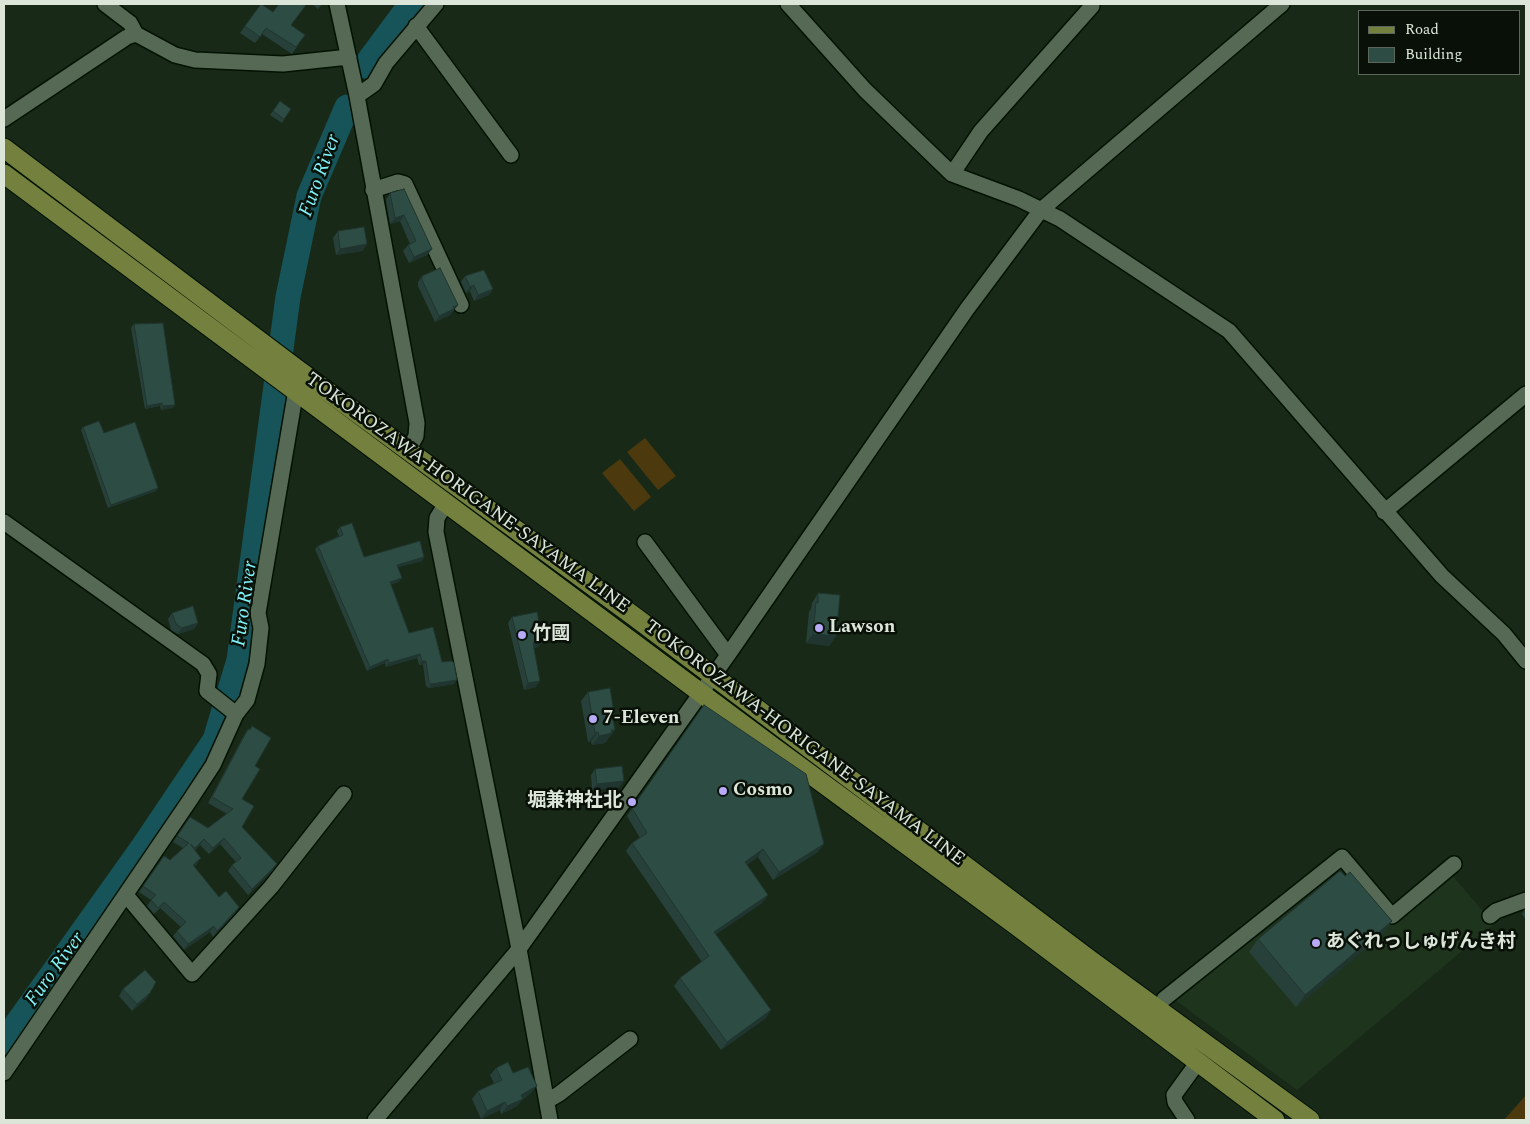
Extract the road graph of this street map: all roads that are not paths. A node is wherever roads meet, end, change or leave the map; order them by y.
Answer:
1 (104, 4) edge
2 (337, 4) edge
3 (436, 4) edge
4 (789, 4) edge
5 (1282, 4) edge
6 (1092, 6) dead end
7 (416, 26) junction
8 (136, 34) junction
9 (349, 57) junction
10 (357, 96) junction
11 (4, 119) edge
12 (4, 148) edge
13 (511, 156) dead end
14 (4, 174) edge
15 (952, 174) junction
16 (374, 190) junction
17 (1041, 210) junction
18 (460, 305) edge
19 (295, 389) junction
20 (1526, 394) edge
21 (408, 452) junction
22 (447, 502) junction
23 (1384, 512) junction
24 (4, 522) edge
25 (646, 542) dead end
26 (728, 655) junction
27 (1526, 661) edge
28 (713, 676) junction
29 (700, 692) junction
30 (236, 714) junction
31 (344, 794) dead end
32 (1454, 864) dead end
33 (126, 895) junction
34 (1526, 900) edge
35 (1490, 916) dead end
36 (519, 949) junction
37 (1164, 999) dead end
38 (630, 1040) dead end
39 (1198, 1062) junction
40 (4, 1073) edge
41 (547, 1101) junction
42 (375, 1120) edge
43 (550, 1120) edge
44 (1187, 1120) edge
45 (1274, 1120) edge
46 (1310, 1120) edge

1 - 8 street
2 - 9 street
3 - 7 street
4 - 15 street
5 - 17 street
6 - 15 street
7 - 10 street
7 - 13 street
8 - 9 street
8 - 11 street
9 - 10 street
10 - 16 street
12 - 21 main road, TOKOROZAWA-HORIGANE-SAYAMA LINE
14 - 19 main road, TOKOROZAWA-HORIGANE-SAYAMA LINE
15 - 17 street
16 - 18 street
16 - 21 street
17 - 23 street
17 - 26 street
19 - 22 main road, TOKOROZAWA-HORIGANE-SAYAMA LINE
19 - 30 street
20 - 23 street
21 - 28 main road, TOKOROZAWA-HORIGANE-SAYAMA LINE
22 - 29 main road, TOKOROZAWA-HORIGANE-SAYAMA LINE
22 - 36 street
23 - 27 street
24 - 30 street
25 - 26 street
26 - 28 street
28 - 29 street
28 - 46 main road, TOKOROZAWA-HORIGANE-SAYAMA LINE
29 - 36 street
29 - 39 main road, TOKOROZAWA-HORIGANE-SAYAMA LINE
30 - 33 street
31 - 33 street
32 - 37 street
33 - 40 street
34 - 35 street
36 - 41 street
36 - 42 street
38 - 41 street
39 - 44 street
39 - 45 main road, TOKOROZAWA-HORIGANE-SAYAMA LINE
41 - 43 street

